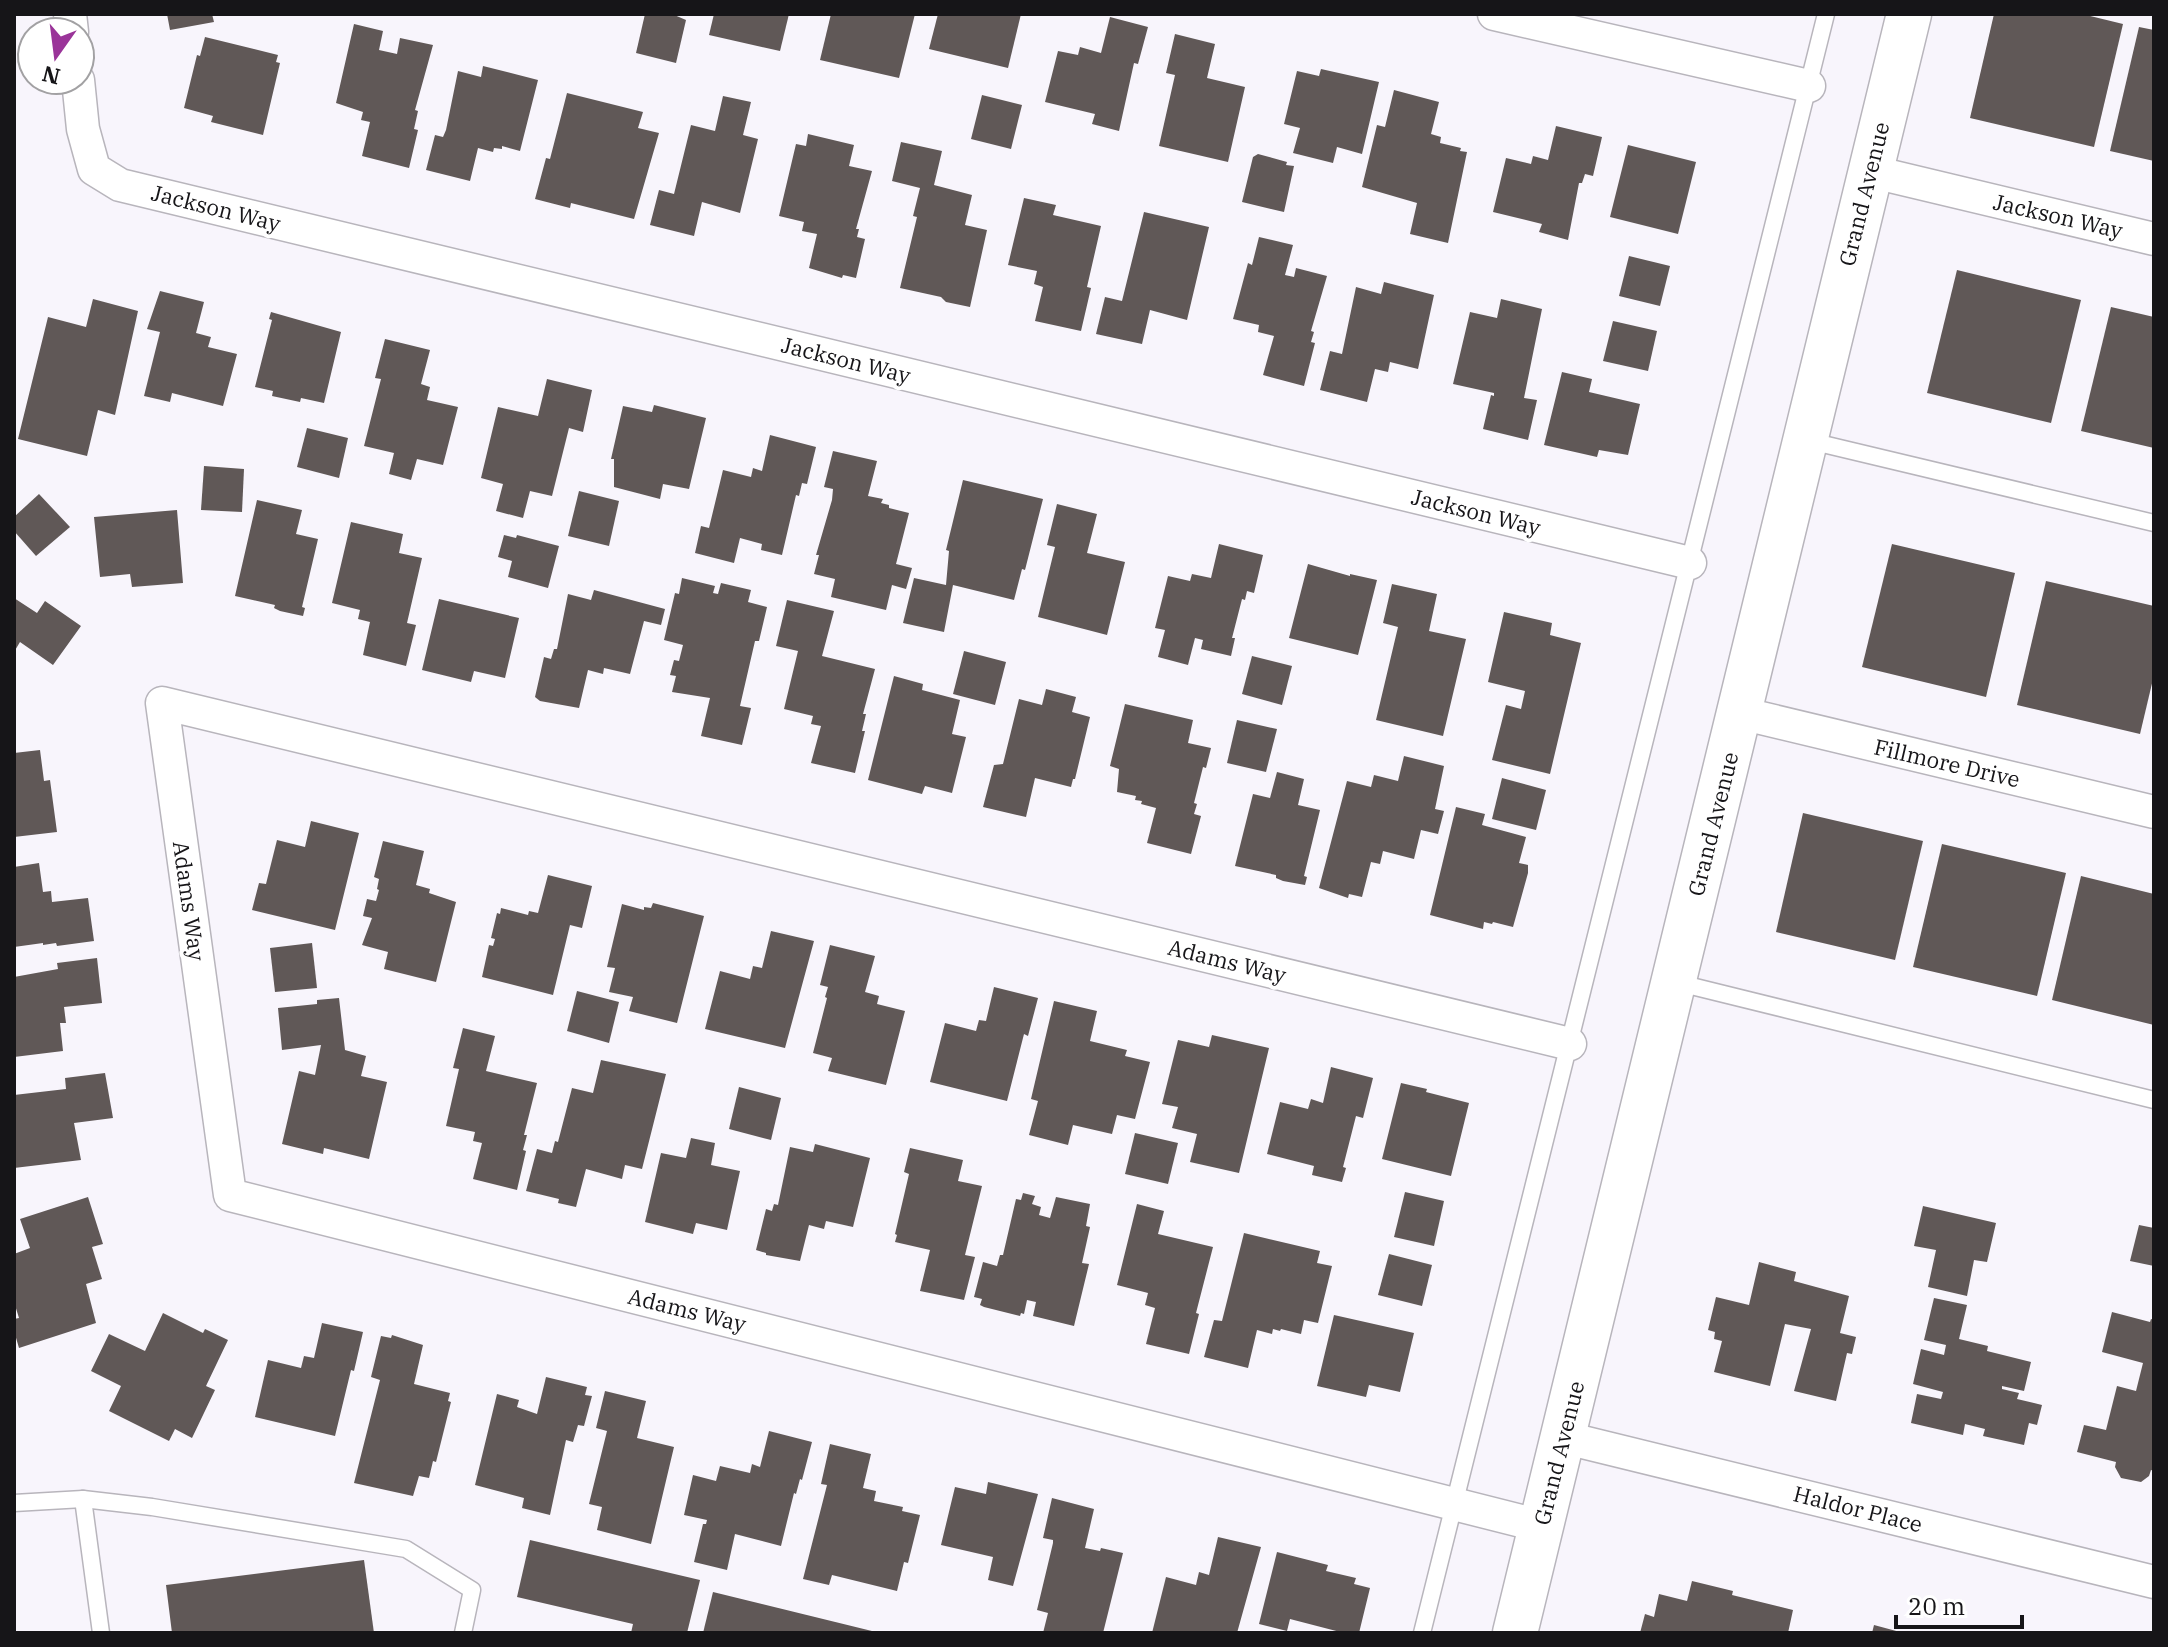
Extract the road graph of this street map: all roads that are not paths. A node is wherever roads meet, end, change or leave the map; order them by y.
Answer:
1 (1494, 14) edge
2 (1826, 14) edge
3 (1909, 14) edge
4 (1809, 86) junction
5 (80, 96) edge
6 (1869, 171) junction
7 (2154, 239) edge
8 (1806, 440) junction
9 (2154, 523) edge
10 (1690, 563) junction
11 (1740, 713) junction
12 (2154, 812) edge
13 (1673, 982) junction
14 (1570, 1044) junction
15 (2154, 1100) edge
16 (1562, 1437) junction
17 (83, 1499) junction
18 (14, 1503) edge
19 (1454, 1504) junction
20 (1541, 1526) junction
21 (2154, 1582) edge
22 (101, 1633) edge
23 (463, 1633) edge
24 (1422, 1633) edge
25 (1515, 1633) edge

1 - 4 street
2 - 4 lane
3 - 6 street, Grand Avenue
4 - 10 lane
5 - 10 street, Jackson Way
6 - 7 street, Jackson Way
6 - 8 street, Grand Avenue
8 - 9 lane
8 - 11 street, Grand Avenue
10 - 14 lane
11 - 12 street, Fillmore Drive
11 - 13 street, Grand Avenue
13 - 15 lane
13 - 16 street, Grand Avenue
14 - 19 lane
14 - 19 street, Adams Way
16 - 20 street, Grand Avenue
16 - 21 street, Haldor Place
17 - 18 lane
17 - 22 lane
17 - 23 lane
19 - 20 street, Adams Way
19 - 24 lane
20 - 25 street, Grand Avenue

